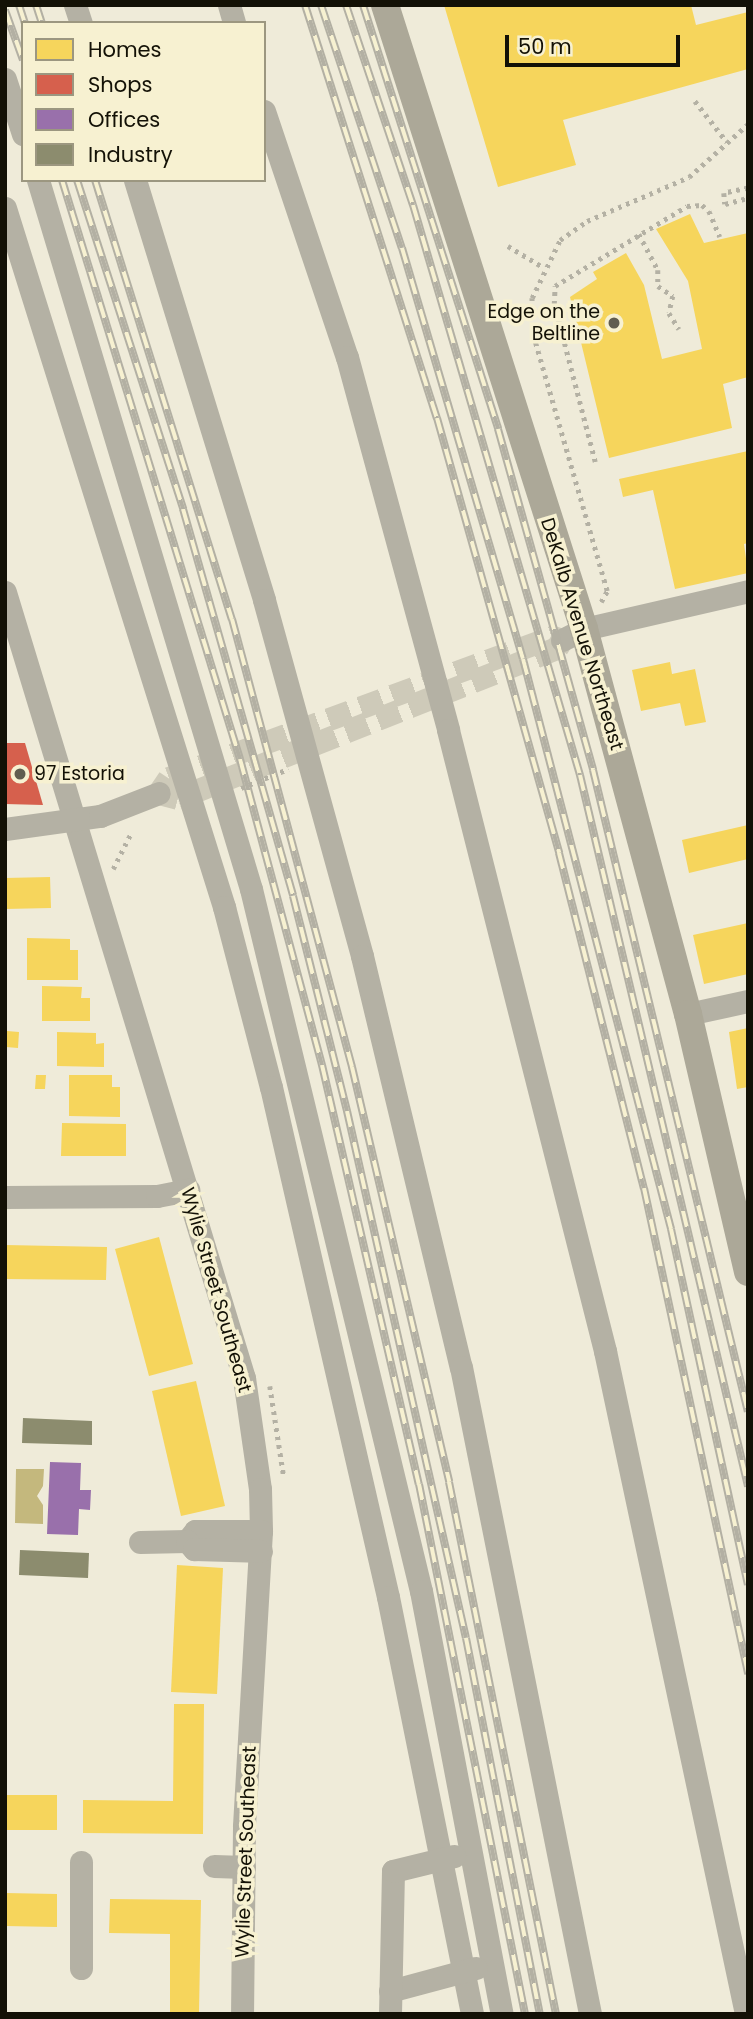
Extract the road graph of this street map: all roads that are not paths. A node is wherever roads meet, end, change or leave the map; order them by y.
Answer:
1 (385, 5) edge
2 (5, 79) edge
3 (266, 117) edge
4 (21, 128) edge
5 (39, 182) edge
6 (136, 182) edge
7 (5, 208) edge
8 (5, 592) edge
9 (748, 592) edge
10 (573, 634) junction
11 (159, 793) dead end
12 (75, 821) junction
13 (5, 828) edge
14 (748, 1001) edge
15 (688, 1014) junction
16 (188, 1190) junction
17 (5, 1197) edge
18 (748, 1272) edge
19 (261, 1541) junction
20 (140, 1542) dead end
21 (471, 1852) junction
22 (441, 1859) junction
23 (81, 1862) dead end
24 (214, 1866) dead end
25 (244, 1867) junction
26 (492, 1963) junction
27 (81, 1968) dead end
28 (463, 1971) junction
29 (390, 2003) edge
30 (242, 2014) edge
31 (472, 2014) edge
32 (502, 2014) edge
33 (590, 2014) edge
34 (746, 2014) edge

1 - 10 main road, DeKalb Avenue Northeast
2 - 4 street
3 - 34 street
5 - 21 street
6 - 33 street
7 - 22 street
8 - 12 street, Wylie Street Southeast
9 - 10 street
10 - 15 main road, DeKalb Avenue Northeast
11 - 12 street
12 - 13 street
12 - 16 street, Wylie Street Southeast
14 - 15 street
15 - 18 main road, DeKalb Avenue Northeast
16 - 17 street
16 - 19 street, Wylie Street Southeast
19 - 20 street
19 - 25 street, Wylie Street Southeast
21 - 22 street
21 - 26 street
22 - 28 street
22 - 29 street
23 - 27 street
24 - 25 street
25 - 30 street, Wylie Street Southeast
26 - 28 street
26 - 32 street
28 - 29 street
28 - 31 street

